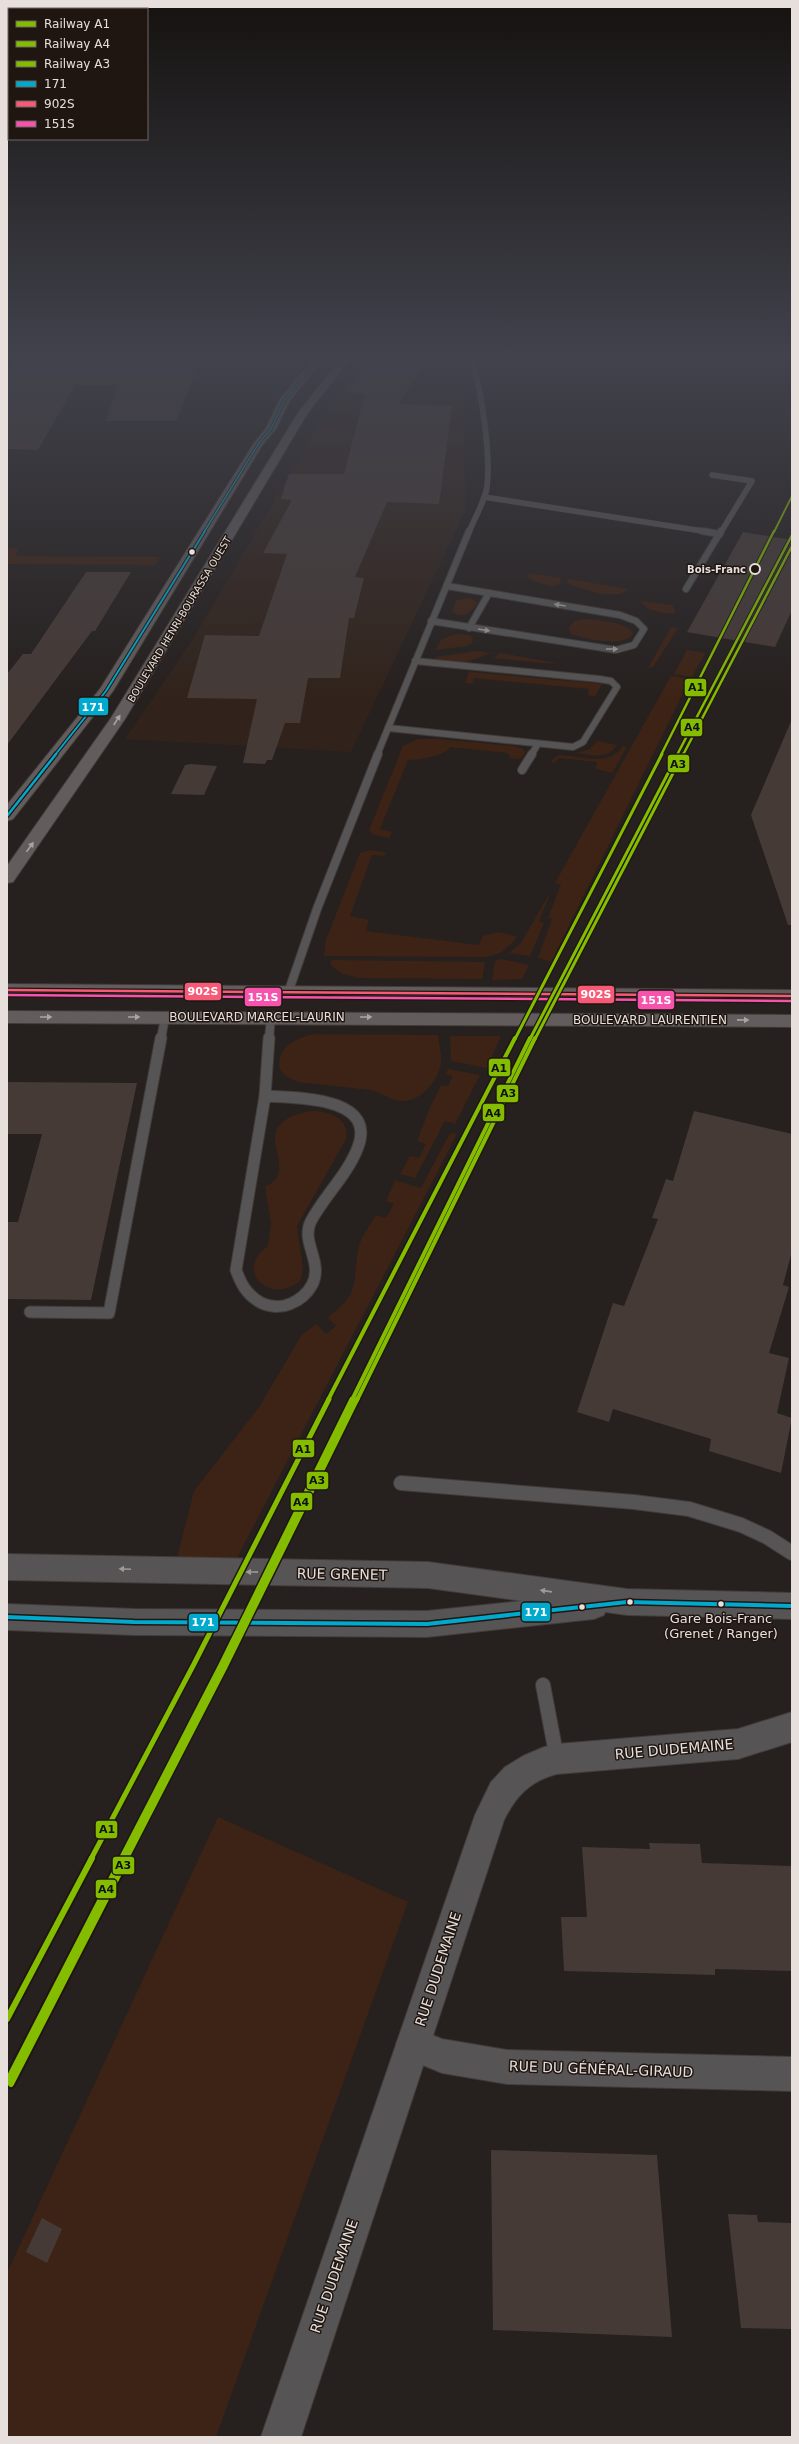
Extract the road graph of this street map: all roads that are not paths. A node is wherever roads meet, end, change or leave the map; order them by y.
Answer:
1 (242, 471) edge
2 (269, 471) edge
3 (488, 471) edge
4 (712, 475) dead end
5 (484, 497) junction
6 (720, 534) junction
7 (447, 586) junction
8 (686, 589) dead end
9 (489, 593) junction
10 (431, 621) junction
11 (469, 628) junction
12 (415, 661) junction
13 (388, 728) junction
14 (538, 744) junction
15 (522, 770) dead end
16 (7, 816) edge
17 (7, 878) edge
18 (7, 975) edge
19 (7, 990) edge
20 (36, 990) junction
21 (288, 993) junction
22 (514, 994) joint
23 (792, 996) edge
24 (7, 1017) edge
25 (165, 1017) junction
26 (271, 1017) junction
27 (507, 1018) joint
28 (792, 1021) edge
29 (265, 1096) junction
30 (30, 1312) dead end
31 (401, 1483) dead end
32 (792, 1553) edge
33 (7, 1567) edge
34 (626, 1602) junction
35 (792, 1606) edge
36 (7, 1617) edge
37 (543, 1685) dead end
38 (792, 1727) edge
39 (558, 1759) junction
40 (413, 2044) junction
41 (792, 2074) edge
42 (281, 2437) edge

1 - 16 main road, BOULEVARD HENRI-BOURASSA OUEST
17 -> 2 main road, BOULEVARD HENRI-BOURASSA OUEST
3 - 5 lane
4 - 6 lane
5 - 6 lane
5 - 7 lane
6 - 8 lane
7 - 9 lane
7 - 10 lane
9 - 11 lane
11 -> 9 lane
10 - 11 lane
10 - 12 lane
12 - 13 lane
12 - 14 lane
13 - 14 lane
13 - 21 lane
14 - 15 lane
18 - 20 main road
19 - 20 main road, BOULEVARD MARCEL-LAURIN
20 - 21 main road, BOULEVARD MARCEL-LAURIN
21 - 22 main road, BOULEVARD MARCEL-LAURIN
22 - 23 main road, BOULEVARD LAURENTIEN
24 -> 25 main road, BOULEVARD MARCEL-LAURIN
25 - 26 main road, BOULEVARD MARCEL-LAURIN
25 - 30 lane
26 -> 27 main road, BOULEVARD MARCEL-LAURIN
26 - 29 lane
27 -> 28 main road, BOULEVARD LAURENTIEN
29 - 29 lane
31 - 32 lane
34 -> 33 street, RUE GRENET
34 - 35 street, RUE GRENET
34 - 36 street, RUE GRENET
37 - 39 lane
38 - 39 street, RUE DUDEMAINE
39 - 40 street, RUE DUDEMAINE
40 - 41 street, RUE DU GÉNÉRAL-GIRAUD
40 - 42 street, RUE DUDEMAINE

